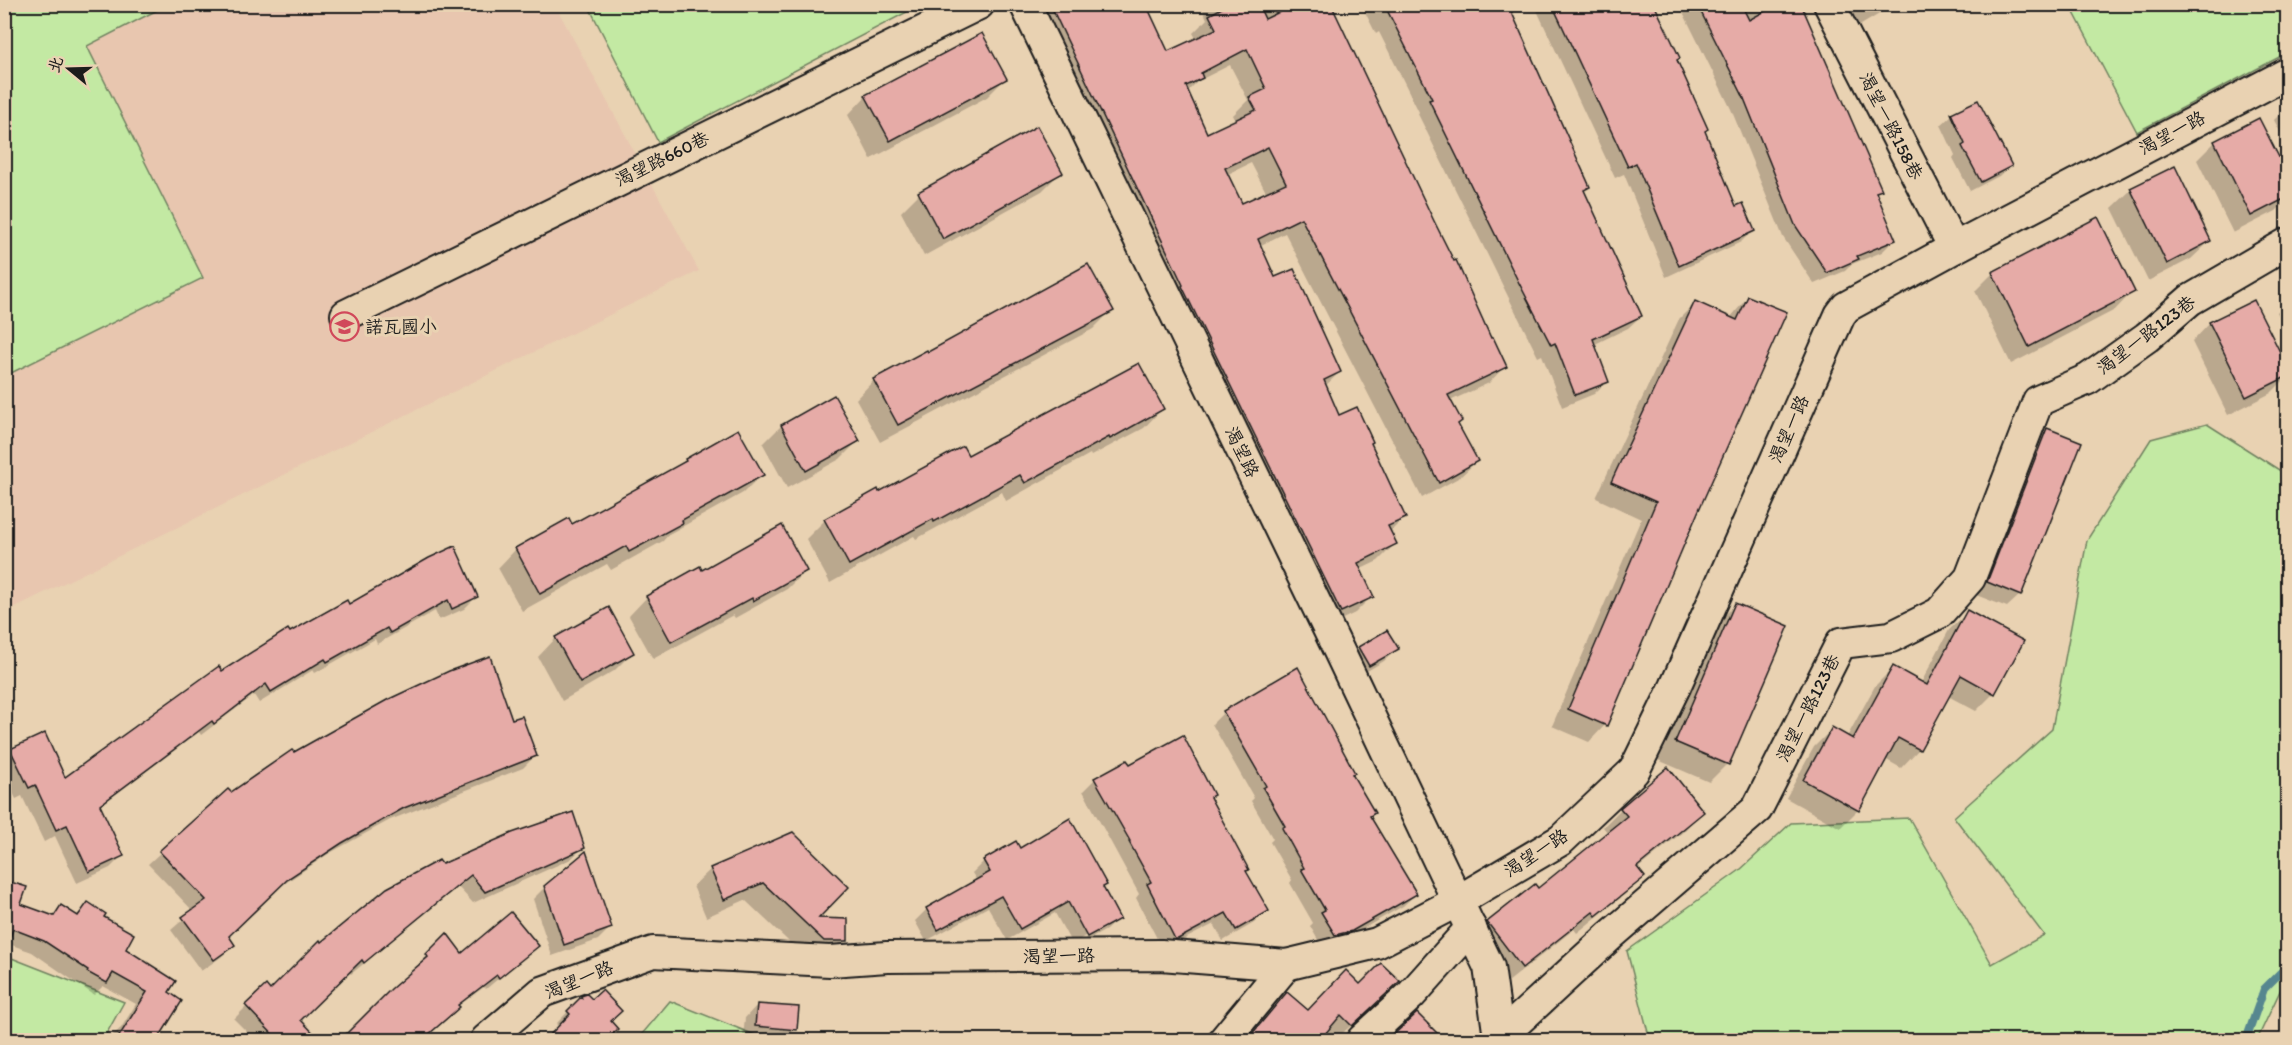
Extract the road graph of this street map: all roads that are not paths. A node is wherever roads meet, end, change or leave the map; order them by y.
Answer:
1 (979, 4) edge
2 (1025, 4) edge
3 (1829, 4) edge
4 (2288, 73) edge
5 (2288, 243) edge
6 (1954, 248) junction
7 (346, 315) dead end
8 (1458, 901) junction
9 (1471, 928) junction
10 (1286, 965) junction
11 (1497, 1039) edge
12 (486, 1041) edge
13 (1224, 1041) edge
14 (1362, 1041) edge

1 - 7 street, 渴望路660巷
2 - 8 street, 渴望路
3 - 6 street, 渴望一路158巷
4 - 6 street, 渴望一路
5 - 11 street, 渴望一路123巷
6 - 8 street, 渴望一路
8 - 9 street, 渴望路
8 - 10 street, 渴望一路
9 - 11 street, 渴望路
9 - 14 street
10 - 12 street, 渴望一路
10 - 13 street

